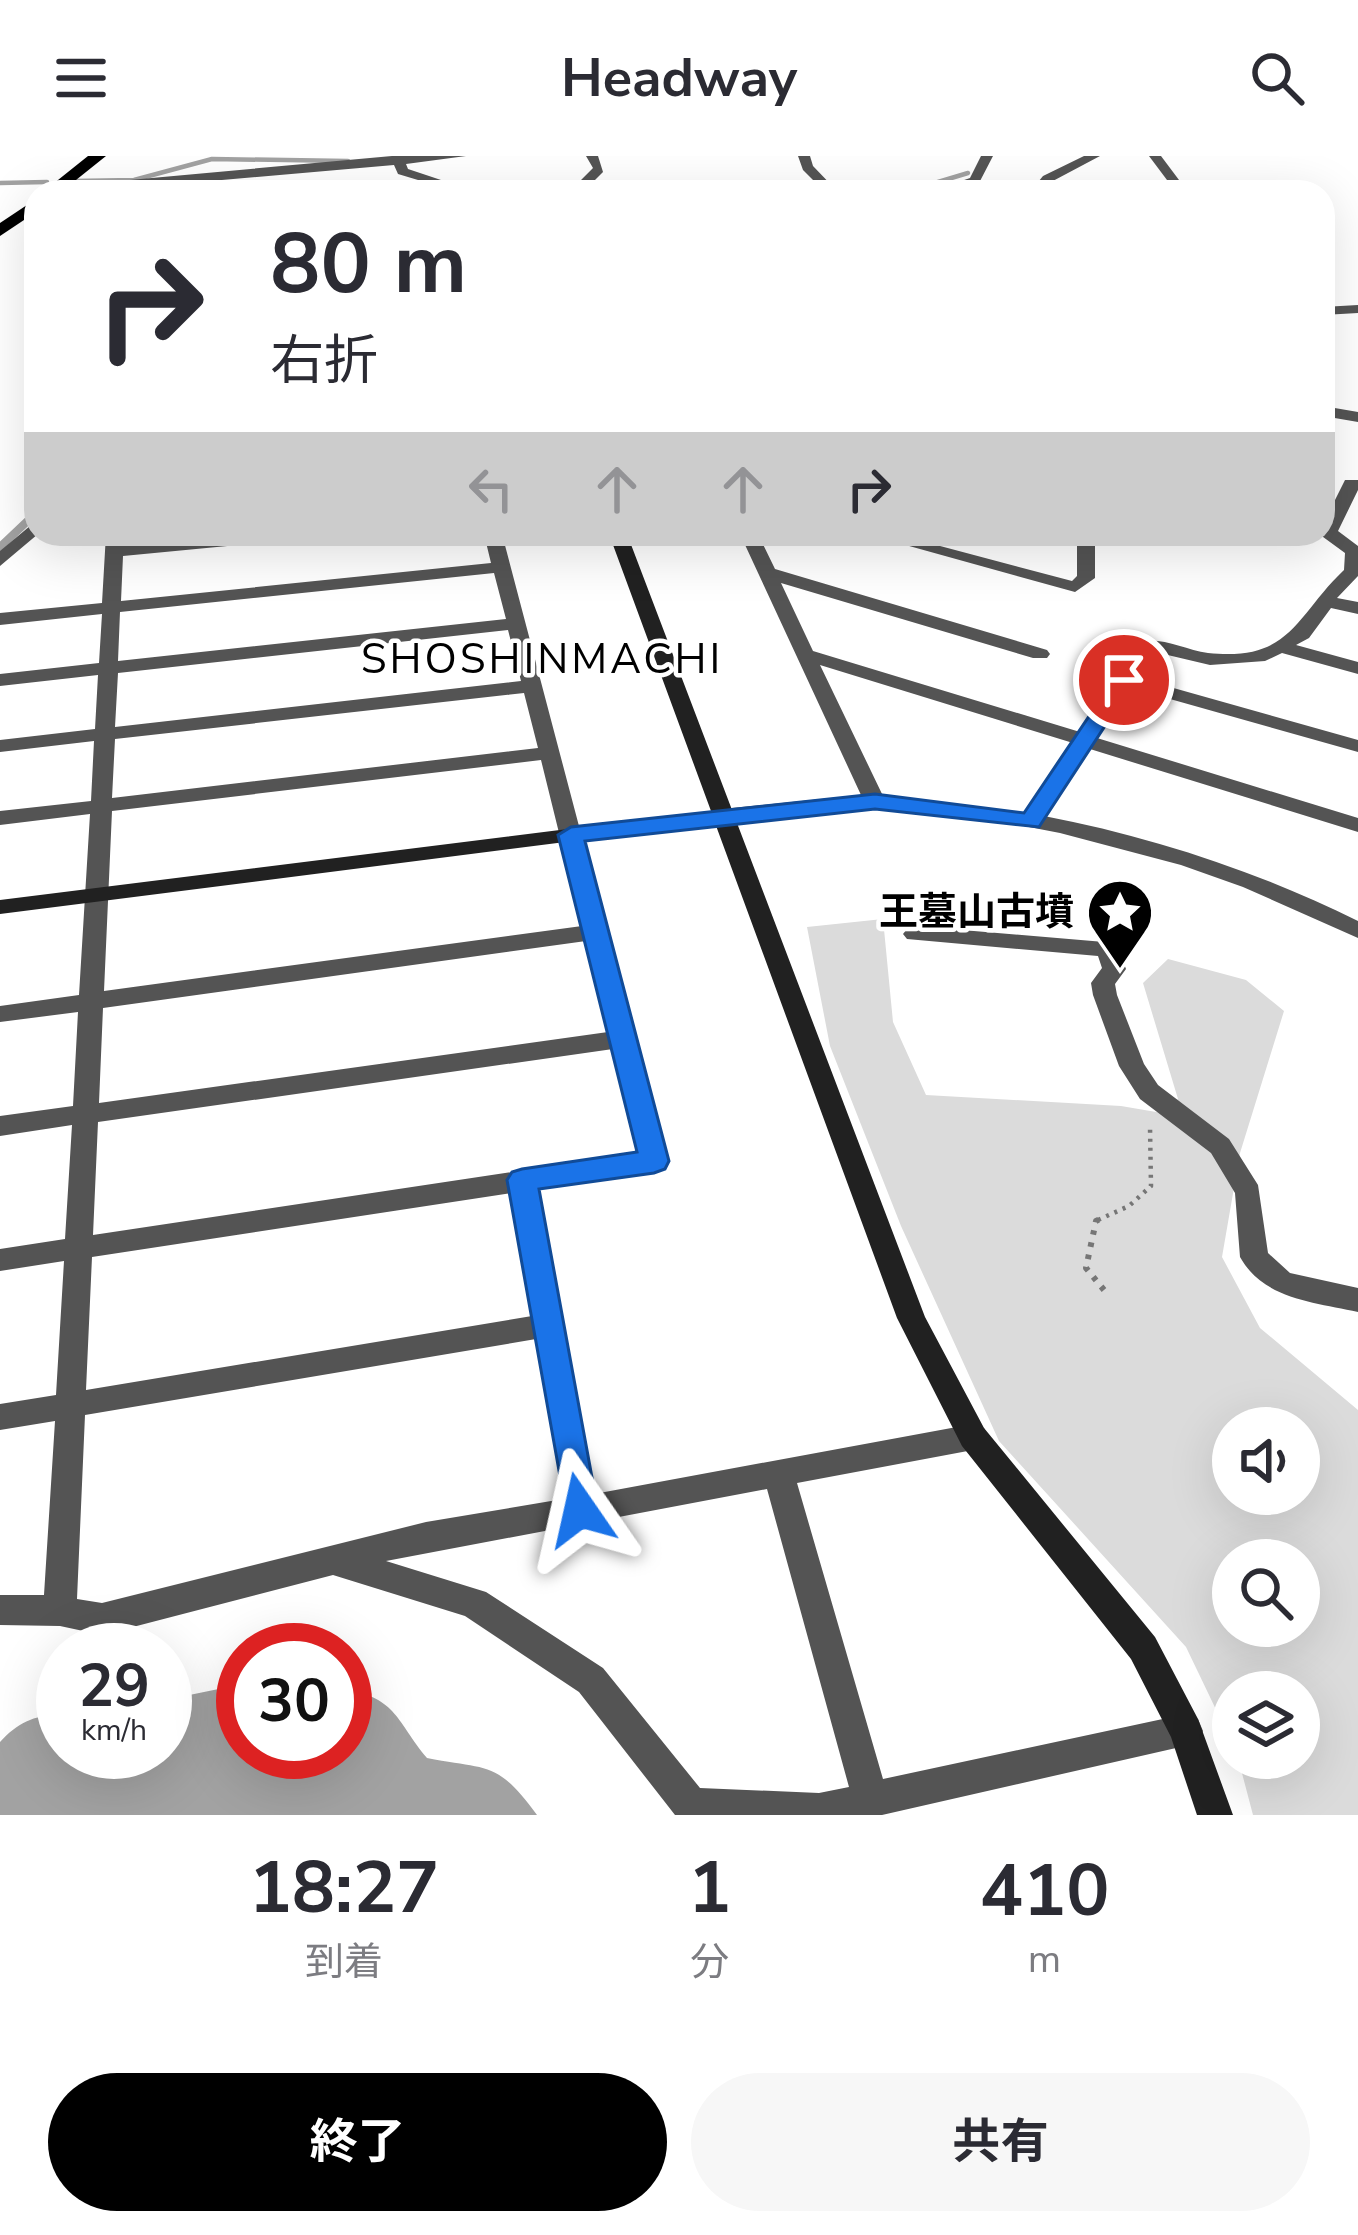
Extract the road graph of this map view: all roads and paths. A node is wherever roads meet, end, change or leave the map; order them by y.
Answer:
1 (98, 156) edge
2 (460, 156) edge
3 (592, 156) edge
4 (1094, 156) edge
5 (1154, 156) edge
6 (399, 157) edge
7 (284, 170) junction
8 (66, 180) edge
9 (174, 180) edge
10 (260, 180) edge
11 (432, 180) edge
12 (588, 180) edge
13 (1046, 180) edge
14 (1173, 180) edge
15 (24, 213) edge
16 (0, 232) edge
17 (1358, 485) edge
18 (1335, 514) edge
19 (24, 538) edge
20 (115, 546) edge
21 (495, 546) edge
22 (622, 546) edge
23 (755, 546) edge
24 (920, 546) edge
25 (1086, 546) edge
26 (1356, 551) edge
27 (0, 561) edge
28 (500, 568) junction
29 (769, 573) junction
30 (1328, 602) junction
31 (111, 607) junction
32 (1358, 608) edge
33 (0, 619) edge
34 (515, 624) junction
35 (1281, 647) junction
36 (1040, 654) dead end
37 (808, 655) junction
38 (1358, 668) edge
39 (107, 669) junction
40 (0, 680) edge
41 (1124, 680) junction
42 (531, 686) junction
43 (104, 734) junction
44 (1081, 741) junction
45 (0, 746) edge
46 (1358, 746) edge
47 (549, 753) junction
48 (875, 802) junction
49 (99, 806) junction
50 (722, 816) junction
51 (0, 818) edge
52 (1030, 821) junction
53 (1358, 825) edge
54 (571, 835) junction
55 (94, 895) junction
56 (0, 907) edge
57 (1358, 930) edge
58 (598, 932) junction
59 (915, 934) dead end
60 (94, 1002) junction
61 (0, 1014) edge
62 (626, 1038) junction
63 (1149, 1091) junction
64 (87, 1114) junction
65 (0, 1126) edge
66 (522, 1180) junction
67 (76, 1248) junction
68 (0, 1260) edge
69 (1104, 1290) dead end
70 (1358, 1300) edge
71 (546, 1325) junction
72 (68, 1405) junction
73 (0, 1417) edge
74 (973, 1438) junction
75 (778, 1473) junction
76 (580, 1510) junction
77 (334, 1560) junction
78 (0, 1610) edge
79 (60, 1611) junction
80 (1186, 1732) junction
81 (871, 1800) junction
82 (1215, 1815) edge

1 - 8 main road
2 - 6 street
3 - 12 street
4 - 13 street
5 - 14 street
6 - 7 street
6 - 11 street
7 - 9 street
7 - 10 street
15 - 16 main road
17 - 18 street
19 - 27 street
20 - 31 street
21 - 28 street
22 - 50 street
23 - 29 street
24 - 25 street
26 - 30 street
28 - 31 street
28 - 34 street
29 - 36 street
29 - 37 street
30 - 32 street
30 - 35 street
31 - 33 street
31 - 39 street
34 - 39 street
34 - 42 street
35 - 38 street
35 - 41 street
37 - 44 street
37 - 48 street
39 - 40 street
39 - 43 street
41 - 44 street
41 - 46 street
42 - 43 street
42 - 47 street
43 - 45 street
43 - 49 street
44 - 52 street
44 - 53 street
47 - 49 street
47 - 54 street
48 - 50 street
48 - 52 street
49 - 51 street
49 - 55 street
50 - 54 street
50 - 74 street
52 - 57 street
54 - 55 street
54 - 58 street
55 - 56 street
55 - 60 street
58 - 60 street
58 - 62 street
59 - 63 street
60 - 61 street
60 - 64 street
62 - 64 street
62 - 66 street
63 - 69 path
63 - 70 street
64 - 65 street
64 - 67 street
66 - 67 street
66 - 71 street
67 - 68 street
67 - 72 street
71 - 72 street
71 - 76 street
72 - 73 street
72 - 79 street
74 - 75 street
74 - 80 street
75 - 76 street
75 - 81 street
76 - 77 street
77 - 79 street
77 - 81 street
78 - 79 street
80 - 81 street
80 - 82 street

